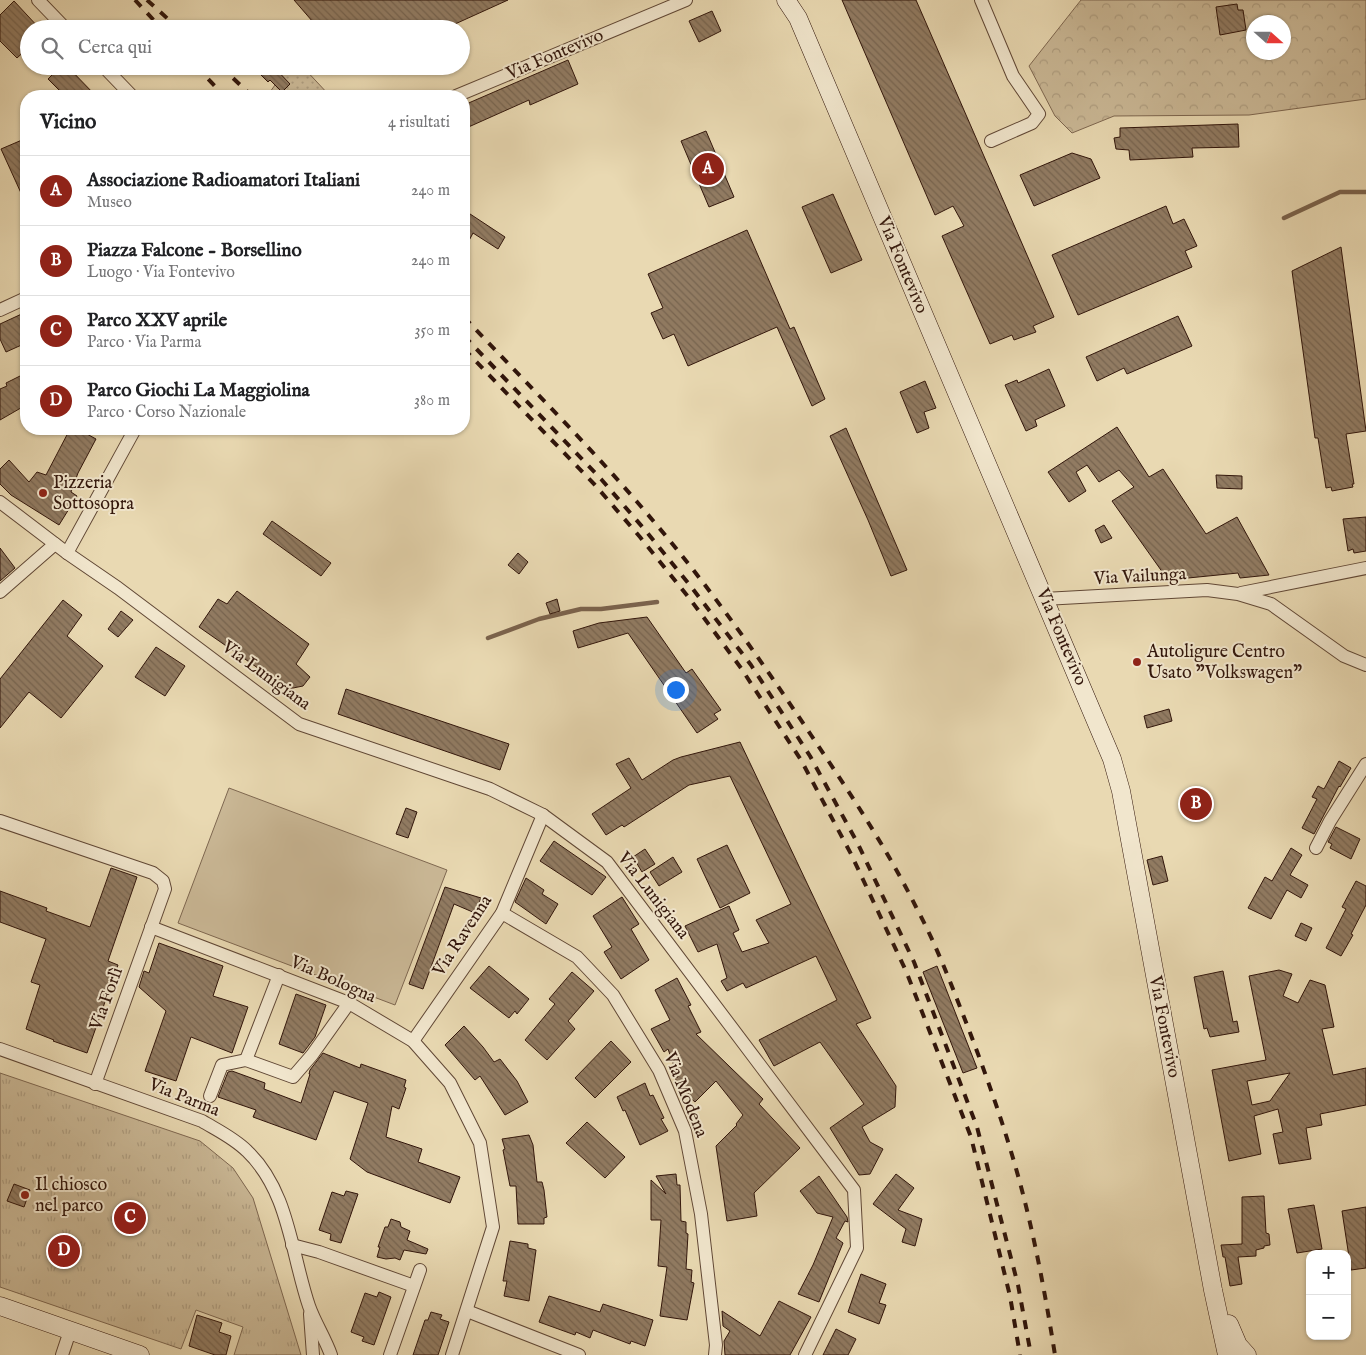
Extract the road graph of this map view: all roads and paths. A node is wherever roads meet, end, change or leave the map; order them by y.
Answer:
1 (38, 0) edge
2 (786, 0) edge
3 (795, 0) edge
4 (981, 0) edge
5 (686, 1) edge
6 (798, 18) junction
7 (57, 20) edge
8 (112, 75) edge
9 (126, 90) edge
10 (470, 90) edge
11 (991, 141) dead end
12 (20, 301) edge
13 (0, 310) edge
14 (132, 435) edge
15 (0, 502) edge
16 (54, 544) junction
17 (67, 553) junction
18 (1366, 568) edge
19 (0, 592) edge
20 (1238, 594) junction
21 (1044, 599) junction
22 (1366, 665) edge
23 (1366, 764) edge
24 (544, 815) junction
25 (0, 821) edge
26 (1316, 848) dead end
27 (502, 913) junction
28 (151, 927) junction
29 (279, 975) junction
30 (349, 1003) junction
31 (413, 1041) junction
32 (0, 1048) edge
33 (246, 1060) junction
34 (95, 1084) junction
35 (202, 1122) junction
36 (292, 1246) junction
37 (420, 1270) dead end
38 (414, 1286) junction
39 (1213, 1290) junction
40 (0, 1306) edge
41 (309, 1307) junction
42 (467, 1311) junction
43 (70, 1331) junction
44 (62, 1355) edge
45 (140, 1355) edge
46 (313, 1355) edge
47 (331, 1355) edge
48 (390, 1355) edge
49 (452, 1355) edge
50 (579, 1355) edge
51 (715, 1355) edge
52 (805, 1355) edge
53 (1227, 1355) edge
54 (1246, 1355) edge

1 - 7 street
2 - 6 street, Via Fontevivo
3 - 6 street, Via Fontevivo
4 - 11 street
5 - 10 street, Via Fontevivo
6 - 21 street, Via Fontevivo
8 - 9 street
12 - 13 street
14 - 17 street
15 - 16 street, Via Lunigiana
16 - 17 street, Via Lunigiana
16 - 19 street
17 - 24 street, Via Lunigiana
18 - 20 street, Via Vailunga
20 - 21 street, Via Vailunga
20 - 22 street, Via Vailunga
21 - 39 street, Via Fontevivo
23 - 26 street
24 - 27 street, Via Ravenna
24 - 52 street, Via Lunigiana
25 - 28 street
27 - 31 street, Via Ravenna
27 - 51 street, Via Modena
28 - 29 street, Via Bologna
28 - 34 street, Via Forlì
29 - 30 street, Via Bologna
29 - 33 street
30 - 31 street, Via Bologna
30 - 33 street
31 - 42 street, Via Bologna
32 - 34 street, Via Parma
33 - 35 street
34 - 35 street, Via Parma
35 - 36 street, Via Parma
36 - 38 street
36 - 41 street, Via Parma
37 - 38 street
38 - 48 street
39 - 53 street, Via Fontevivo
39 - 54 street, Via Fontevivo
40 - 43 street
41 - 46 street, Via Parma
41 - 47 street, Via Parma
42 - 49 street, Via Bologna
42 - 50 street
43 - 44 street
43 - 45 street

